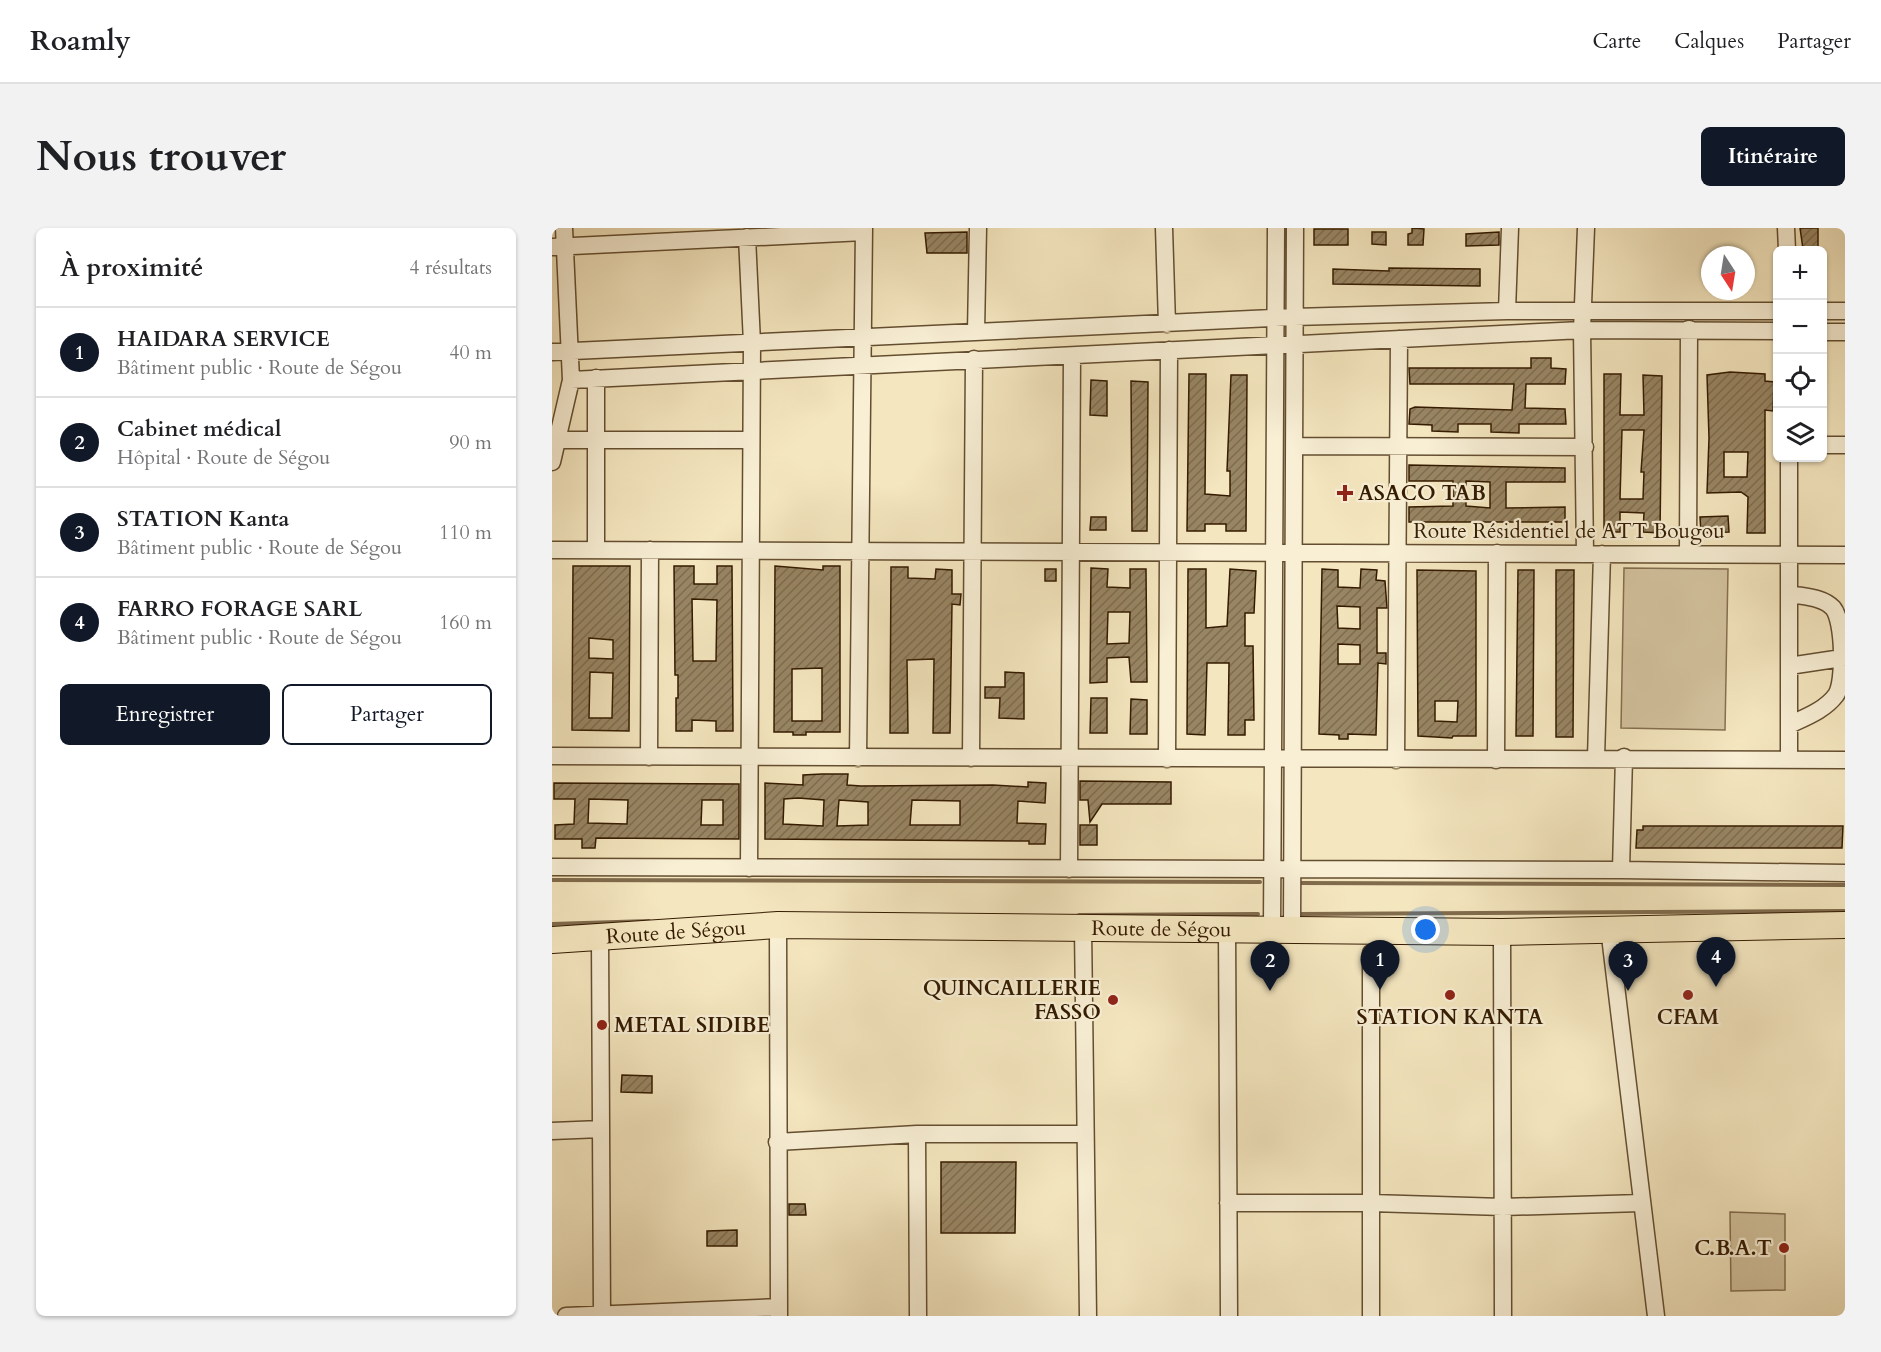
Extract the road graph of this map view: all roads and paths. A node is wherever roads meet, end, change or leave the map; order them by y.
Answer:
1 (564, 228) edge
2 (978, 228) edge
3 (1164, 228) edge
4 (1276, 228) edge
5 (1295, 228) edge
6 (1510, 228) edge
7 (1586, 228) edge
8 (1786, 228) edge
9 (864, 230) edge
10 (664, 235) edge
11 (747, 237) junction
12 (559, 246) edge
13 (1787, 246) edge
14 (1508, 311) junction
15 (1583, 311) junction
16 (1773, 311) edge
17 (1827, 311) edge
18 (1845, 311) edge
19 (1294, 318) junction
20 (1275, 319) junction
21 (1167, 324) junction
22 (1689, 329) junction
23 (1582, 330) junction
24 (1773, 331) edge
25 (976, 332) junction
26 (1827, 332) edge
27 (1845, 332) edge
28 (862, 338) junction
29 (1399, 339) junction
30 (752, 343) junction
31 (1294, 345) junction
32 (1275, 346) junction
33 (1169, 350) junction
34 (569, 351) junction
35 (552, 352) edge
36 (1072, 356) junction
37 (974, 359) junction
38 (862, 364) junction
39 (752, 369) junction
40 (596, 378) junction
41 (571, 380) junction
42 (557, 440) junction
43 (596, 440) junction
44 (752, 440) junction
45 (1827, 445) edge
46 (1294, 446) junction
47 (1845, 446) edge
48 (1398, 447) junction
49 (1586, 447) junction
50 (552, 462) edge
51 (1789, 462) edge
52 (552, 550) edge
53 (596, 550) junction
54 (650, 550) junction
55 (751, 550) junction
56 (860, 551) junction
57 (972, 551) junction
58 (1071, 552) junction
59 (1168, 552) junction
60 (1274, 553) junction
61 (1293, 553) junction
62 (1397, 553) junction
63 (1497, 553) junction
64 (1593, 554) junction
65 (1688, 554) junction
66 (1790, 554) junction
67 (1845, 555) edge
68 (1790, 594) junction
69 (1842, 658) junction
70 (1789, 666) junction
71 (1789, 725) junction
72 (552, 756) edge
73 (649, 757) junction
74 (750, 757) junction
75 (858, 758) junction
76 (971, 758) junction
77 (1069, 758) junction
78 (1596, 758) junction
79 (1624, 758) junction
80 (1167, 759) junction
81 (1273, 759) junction
82 (1292, 759) junction
83 (1789, 759) junction
84 (1396, 760) junction
85 (1496, 760) junction
86 (1845, 760) edge
87 (552, 867) edge
88 (749, 868) junction
89 (1069, 869) junction
90 (1273, 870) junction
91 (1292, 870) junction
92 (1621, 870) junction
93 (1845, 873) edge
94 (778, 925) junction
95 (1845, 925) edge
96 (1083, 928) junction
97 (1227, 928) junction
98 (1609, 928) junction
99 (1282, 929) junction
100 (1502, 932) junction
101 (600, 938) junction
102 (552, 940) edge
103 (1371, 952) dead end
104 (601, 1129) junction
105 (552, 1131) edge
106 (917, 1134) junction
107 (1085, 1134) junction
108 (777, 1142) junction
109 (1228, 1203) junction
110 (1371, 1203) junction
111 (1641, 1203) junction
112 (1503, 1207) junction
113 (778, 1311) edge
114 (602, 1315) edge
115 (566, 1316) edge
116 (918, 1316) edge
117 (1088, 1316) edge
118 (1229, 1316) edge
119 (1371, 1316) edge
120 (1503, 1316) edge
121 (1656, 1316) edge

1 - 12 street
2 - 25 street
3 - 21 street
4 - 20 street
5 - 19 street
6 - 14 street
7 - 15 street
8 - 13 street
9 - 11 street
9 - 28 street
10 - 11 street
10 - 12 street
11 - 30 street
12 - 34 street
14 - 15 street
14 - 19 street
15 - 16 street
15 - 23 street
17 - 18 street
19 - 20 street
19 - 31 street
20 - 21 street
20 - 32 street
21 - 25 street
22 - 23 street
22 - 24 street
22 - 65 street
23 - 29 street
23 - 49 street
25 - 28 street
26 - 27 street
28 - 30 street
28 - 38 street
29 - 31 street
29 - 48 street
30 - 34 street
30 - 39 street
31 - 32 street
31 - 46 street
32 - 33 street
32 - 60 street
33 - 36 street
33 - 59 street
34 - 35 street
34 - 41 street
36 - 37 street
36 - 58 street
37 - 38 street
37 - 57 street
38 - 39 street
38 - 56 street
39 - 40 street
39 - 44 street
40 - 41 street
40 - 43 street
41 - 42 street
42 - 43 street
42 - 50 street
43 - 44 street
43 - 53 street
44 - 55 street
45 - 47 street
46 - 48 street
46 - 61 street
48 - 49 street
48 - 62 street
49 - 64 street
51 - 66 street
52 - 53 street, Route Résidentiel de ATT Bougou
53 - 54 street, Route Résidentiel de ATT Bougou
54 - 55 street, Route Résidentiel de ATT Bougou
54 - 73 street
55 - 56 street, Route Résidentiel de ATT Bougou
55 - 74 street
56 - 57 street, Route Résidentiel de ATT Bougou
56 - 75 street
57 - 58 street, Route Résidentiel de ATT Bougou
57 - 76 street
58 - 59 street, Route Résidentiel de ATT Bougou
58 - 77 street
59 - 60 street, Route Résidentiel de ATT Bougou
59 - 80 street
60 - 61 street, Route Résidentiel de ATT Bougou
60 - 81 street
61 - 62 street, Route Résidentiel de ATT Bougou
61 - 82 street
62 - 63 street, Route Résidentiel de ATT Bougou
62 - 84 street
63 - 64 street, Route Résidentiel de ATT Bougou
63 - 85 street
64 - 65 street, Route Résidentiel de ATT Bougou
64 - 78 street
65 - 66 street, Route Résidentiel de ATT Bougou
66 - 67 street, Route Résidentiel de ATT Bougou
66 - 68 street
68 - 69 street
68 - 70 street
69 - 70 street
69 - 71 street
70 - 71 street
71 - 83 street
72 - 73 street
73 - 74 street
74 - 75 street
74 - 88 street
75 - 76 street
76 - 77 street
77 - 80 street
77 - 89 street
78 - 79 street
78 - 85 street
79 - 83 street
79 - 92 street
80 - 81 street
81 - 82 street
81 - 90 street
82 - 84 street
82 - 91 street
83 - 86 street
84 - 85 street
87 - 88 street
88 - 89 street
89 - 90 street
90 - 91 street
90 - 99 street
91 - 92 street
91 - 99 street
92 - 93 street
94 - 96 highway, Route de Ségou
94 - 101 highway, Route de Ségou
94 - 108 street
95 - 98 highway, Route de Ségou
96 - 97 highway, Route de Ségou
96 - 107 street
97 - 99 highway, Route de Ségou
97 - 109 street
98 - 100 highway, Route de Ségou
98 - 111 street
99 - 100 highway, Route de Ségou
100 - 112 street
101 - 102 highway, Route de Ségou
101 - 104 street
103 - 110 street
104 - 105 street
104 - 114 street
106 - 107 street
106 - 108 street
106 - 116 street
107 - 117 street
108 - 113 street
109 - 110 street
109 - 118 street
110 - 112 street
110 - 119 street
111 - 112 street
111 - 121 street
112 - 120 street
113 - 114 street
114 - 115 street

